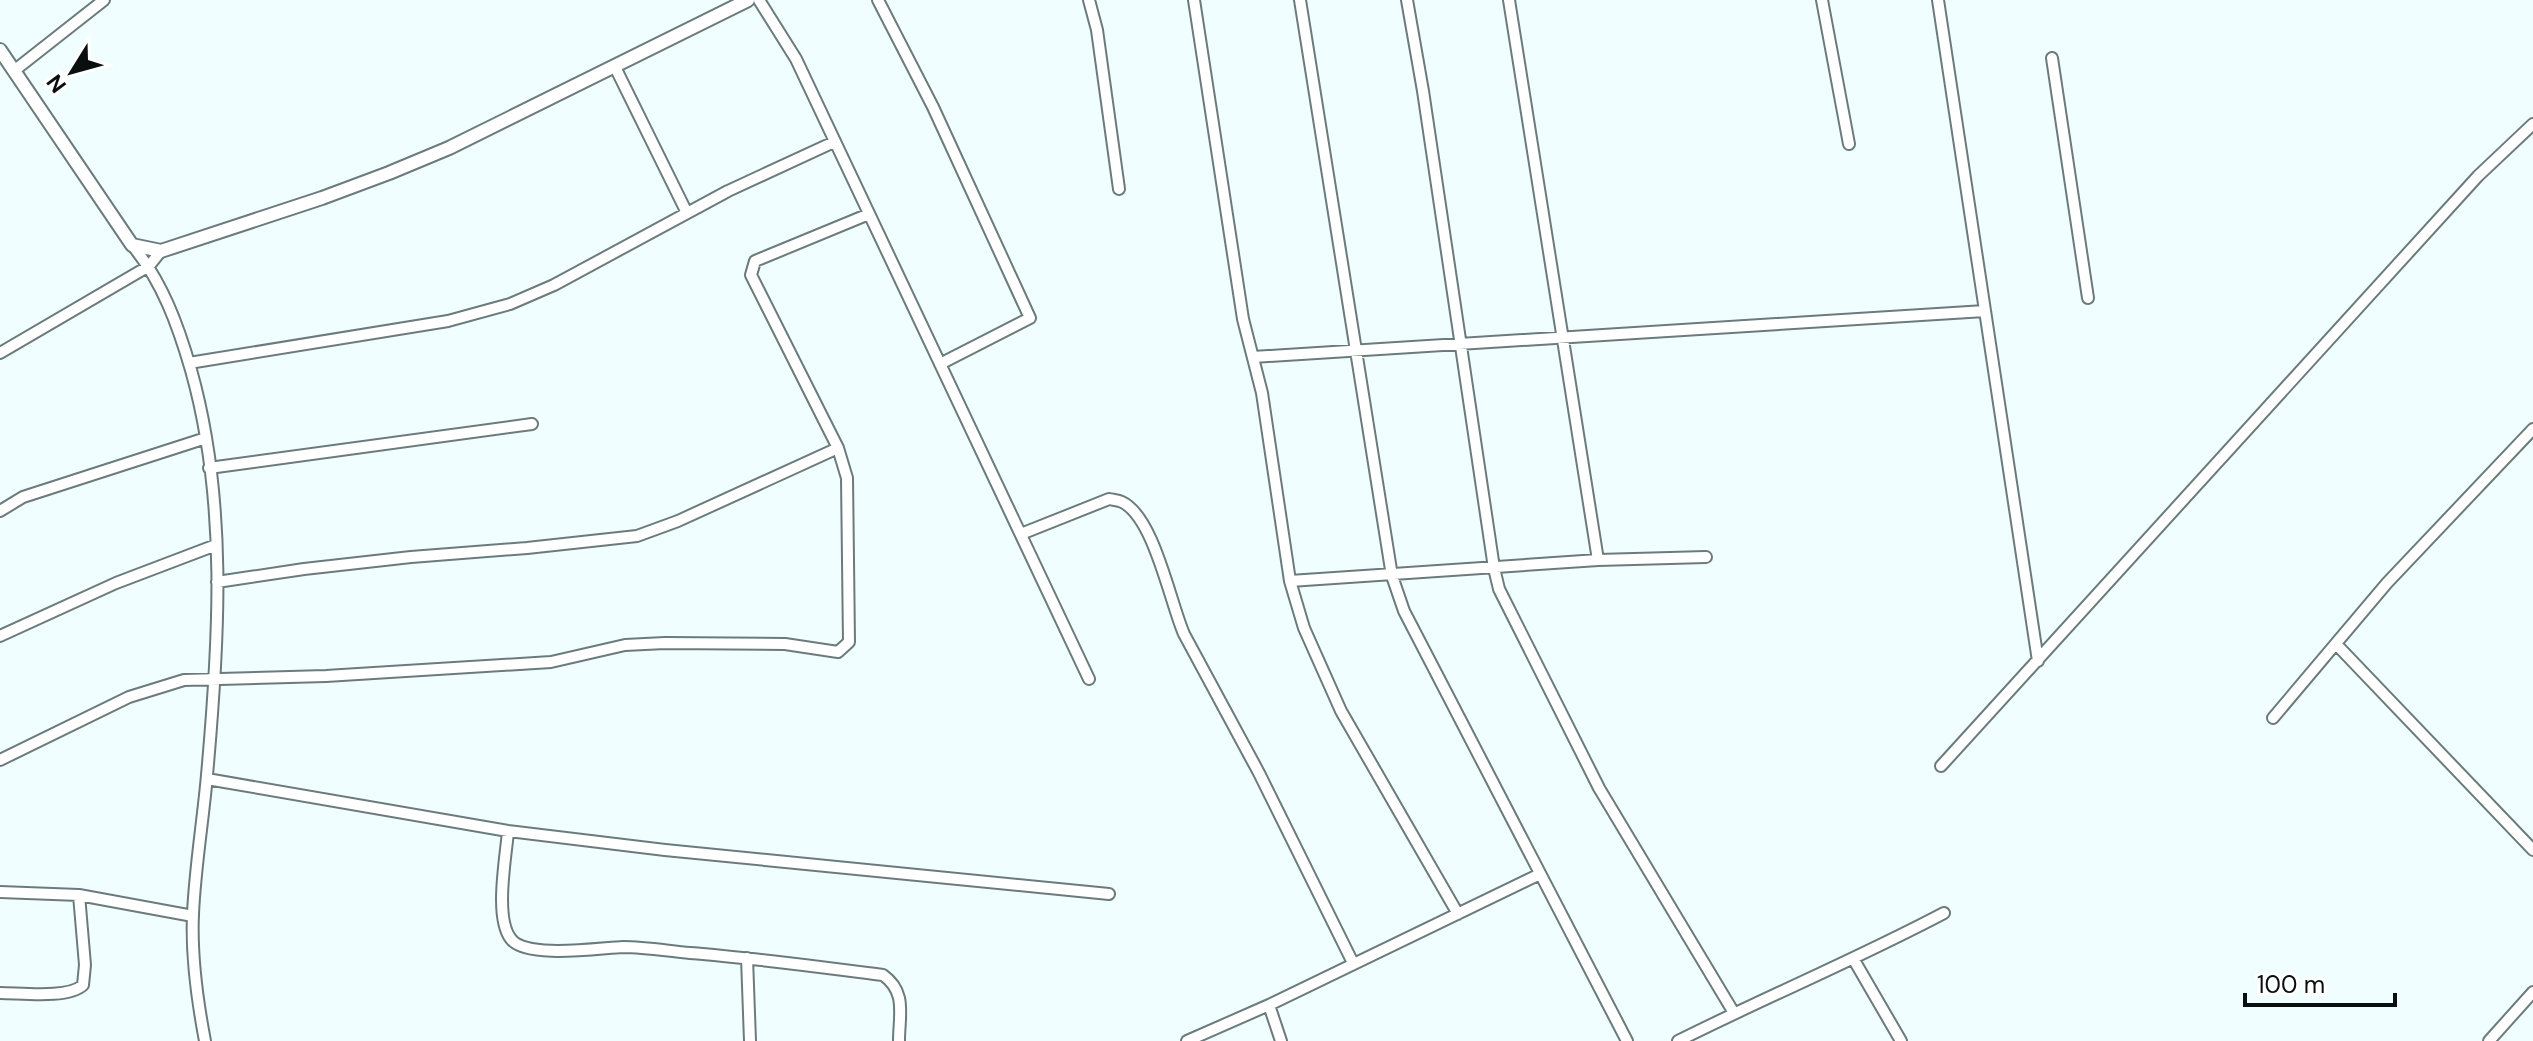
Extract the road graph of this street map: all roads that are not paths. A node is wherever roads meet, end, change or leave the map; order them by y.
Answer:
1 (104, 0) edge
2 (748, 0) edge
3 (759, 0) edge
4 (878, 0) edge
5 (1089, 0) edge
6 (1194, 0) edge
7 (1300, 0) edge
8 (1407, 0) edge
9 (1509, 0) edge
10 (1822, 0) edge
11 (1938, 0) edge
12 (0, 50) edge
13 (2052, 58) dead end
14 (615, 67) junction
15 (15, 70) junction
16 (2533, 124) edge
17 (834, 142) junction
18 (1849, 144) dead end
19 (1119, 189) dead end
20 (687, 213) junction
21 (869, 214) junction
22 (132, 245) junction
23 (161, 251) junction
24 (149, 266) junction
25 (2088, 298) dead end
26 (1985, 311) junction
27 (1563, 338) junction
28 (1461, 344) junction
29 (1355, 350) junction
30 (0, 353) edge
31 (1253, 357) junction
32 (189, 363) junction
33 (940, 364) junction
34 (532, 424) dead end
35 (2533, 429) edge
36 (206, 438) junction
37 (838, 448) junction
38 (209, 468) junction
39 (0, 511) edge
40 (1021, 534) junction
41 (216, 545) junction
42 (1706, 557) dead end
43 (1598, 560) junction
44 (1494, 568) junction
45 (1392, 576) junction
46 (1290, 581) junction
47 (217, 582) junction
48 (0, 636) edge
49 (2336, 644) junction
50 (2038, 661) junction
51 (215, 678) junction
52 (1089, 679) dead end
53 (2273, 718) dead end
54 (0, 760) edge
55 (1941, 766) dead end
56 (207, 779) junction
57 (508, 831) junction
58 (2533, 850) edge
59 (1540, 874) junction
60 (0, 892) edge
61 (1109, 894) dead end
62 (79, 895) junction
63 (1944, 913) dead end
64 (1458, 914) junction
65 (193, 916) junction
66 (747, 958) junction
67 (1854, 960) junction
68 (1353, 963) junction
69 (0, 993) edge
70 (2531, 998) edge
71 (1269, 1005) junction
72 (1734, 1013) junction
73 (205, 1041) edge
74 (750, 1041) edge
75 (899, 1041) edge
76 (1187, 1041) edge
77 (1281, 1041) edge
78 (1627, 1041) edge
79 (1678, 1041) edge
80 (1901, 1041) edge
81 (2489, 1041) edge

1 - 15 street
2 - 14 street
3 - 17 street
4 - 33 street
5 - 19 street
6 - 31 street
7 - 29 street
8 - 28 street
9 - 27 street
10 - 18 street
11 - 26 street
12 - 15 street
13 - 25 street
14 - 20 street
14 - 23 street
15 - 22 street
16 - 50 street
17 - 20 street
17 - 21 street
20 - 32 street
21 - 33 street
21 - 37 street
22 - 23 street
22 - 24 street
23 - 24 street
24 - 30 street
24 - 32 street
26 - 27 street
26 - 50 street
27 - 28 street
27 - 43 street
28 - 29 street
28 - 44 street
29 - 31 street
29 - 45 street
31 - 46 street
32 - 36 street
33 - 40 street
34 - 38 street
35 - 49 street
36 - 38 street
36 - 39 street
37 - 47 street
37 - 51 street
38 - 41 street
40 - 52 street
40 - 68 street
41 - 47 street
41 - 48 street
42 - 43 street
43 - 44 street
44 - 45 street
44 - 72 street
45 - 46 street
45 - 59 street
46 - 64 street
47 - 51 street
49 - 53 street
49 - 58 street
50 - 55 street
51 - 54 street
51 - 56 street
56 - 57 street
56 - 65 street
57 - 61 street
57 - 66 street
59 - 64 street
59 - 78 street
60 - 62 street
62 - 65 street
62 - 69 street
63 - 67 street
64 - 68 street
65 - 73 street
66 - 74 street
66 - 75 street
67 - 72 street
67 - 80 street
68 - 71 street
70 - 81 street
71 - 76 street
71 - 77 street
72 - 79 street

